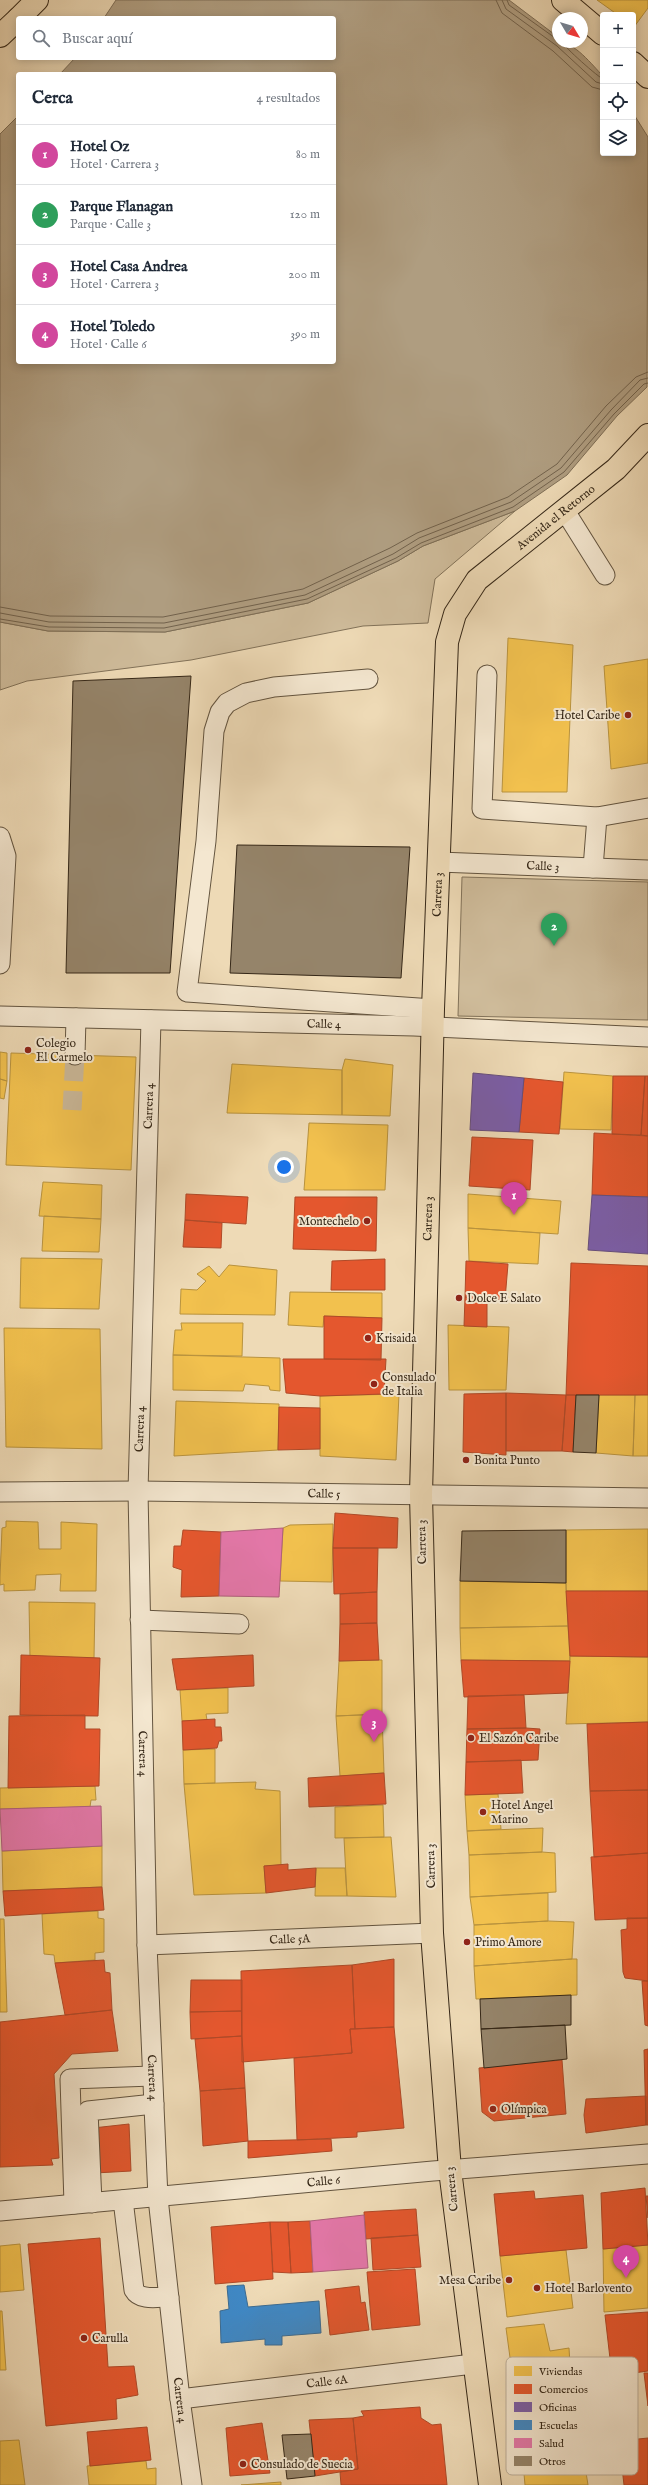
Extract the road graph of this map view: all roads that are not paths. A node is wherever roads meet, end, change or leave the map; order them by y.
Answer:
1 (37, 0) edge
2 (563, 0) edge
3 (20, 16) edge
4 (16, 20) edge
5 (600, 31) edge
6 (0, 36) edge
7 (636, 66) edge
8 (648, 78) edge
9 (648, 435) edge
10 (565, 511) junction
11 (605, 575) dead end
12 (462, 599) joint
13 (487, 675) dead end
14 (368, 679) dead end
15 (648, 808) edge
16 (597, 817) junction
17 (0, 837) edge
18 (439, 862) junction
19 (593, 868) junction
20 (648, 870) edge
21 (0, 964) edge
22 (233, 994) junction
23 (0, 1016) edge
24 (76, 1018) junction
25 (433, 1018) junction
26 (151, 1020) junction
27 (230, 1021) junction
28 (648, 1037) edge
29 (75, 1055) tunnel mouth
30 (138, 1491) junction
31 (0, 1492) edge
32 (421, 1495) junction
33 (648, 1498) edge
34 (140, 1620) junction
35 (239, 1624) dead end
36 (432, 1933) junction
37 (147, 1945) junction
38 (152, 2076) junction
39 (154, 2104) junction
40 (648, 2154) edge
41 (450, 2170) junction
42 (158, 2198) junction
43 (123, 2200) junction
44 (83, 2203) junction
45 (0, 2211) edge
46 (169, 2297) junction
47 (473, 2364) junction
48 (180, 2399) junction
49 (192, 2485) edge
50 (490, 2485) edge

1 - 3 main road
2 - 5 main road
4 - 6 main road
7 - 8 main road
9 - 10 main road, Avenida el Retorno
10 - 11 street
10 - 12 main road, Avenida el Retorno
12 - 18 main road, Carrera 3
13 - 16 street
14 - 22 street
15 - 16 street
16 - 19 street
17 - 21 street
18 - 19 street, Calle 3
18 - 25 main road, Carrera 3
19 - 20 street, Calle 3
22 - 25 street
22 - 27 street
23 - 24 street, Calle 4
24 - 26 street, Calle 4
24 - 29 street
25 - 27 street, Calle 4
25 - 28 street, Calle 4
25 - 32 main road, Carrera 3
26 - 27 street, Calle 4
26 - 30 street, Carrera 4
30 - 31 street, Calle 5
30 - 32 street, Calle 5
30 - 34 street, Carrera 4
32 - 33 street, Calle 5
32 - 36 main road, Carrera 3
34 - 35 street
34 - 37 street, Carrera 4
36 - 37 street, Calle 5A
36 - 41 main road, Carrera 3
37 - 38 street, Carrera 4
38 - 39 street, Carrera 4
38 - 44 street
39 - 42 street, Carrera 4
39 - 44 street
40 - 41 street, Calle 6
41 - 42 street, Calle 6
41 - 47 main road, Carrera 3
42 - 43 street, Calle 6
42 - 46 street, Carrera 4
43 - 44 street, Calle 6
43 - 46 street
44 - 45 street, Calle 6
46 - 48 street, Carrera 4
47 - 48 street, Calle 6A
47 - 50 main road, Carrera 3
48 - 49 street, Carrera 4

